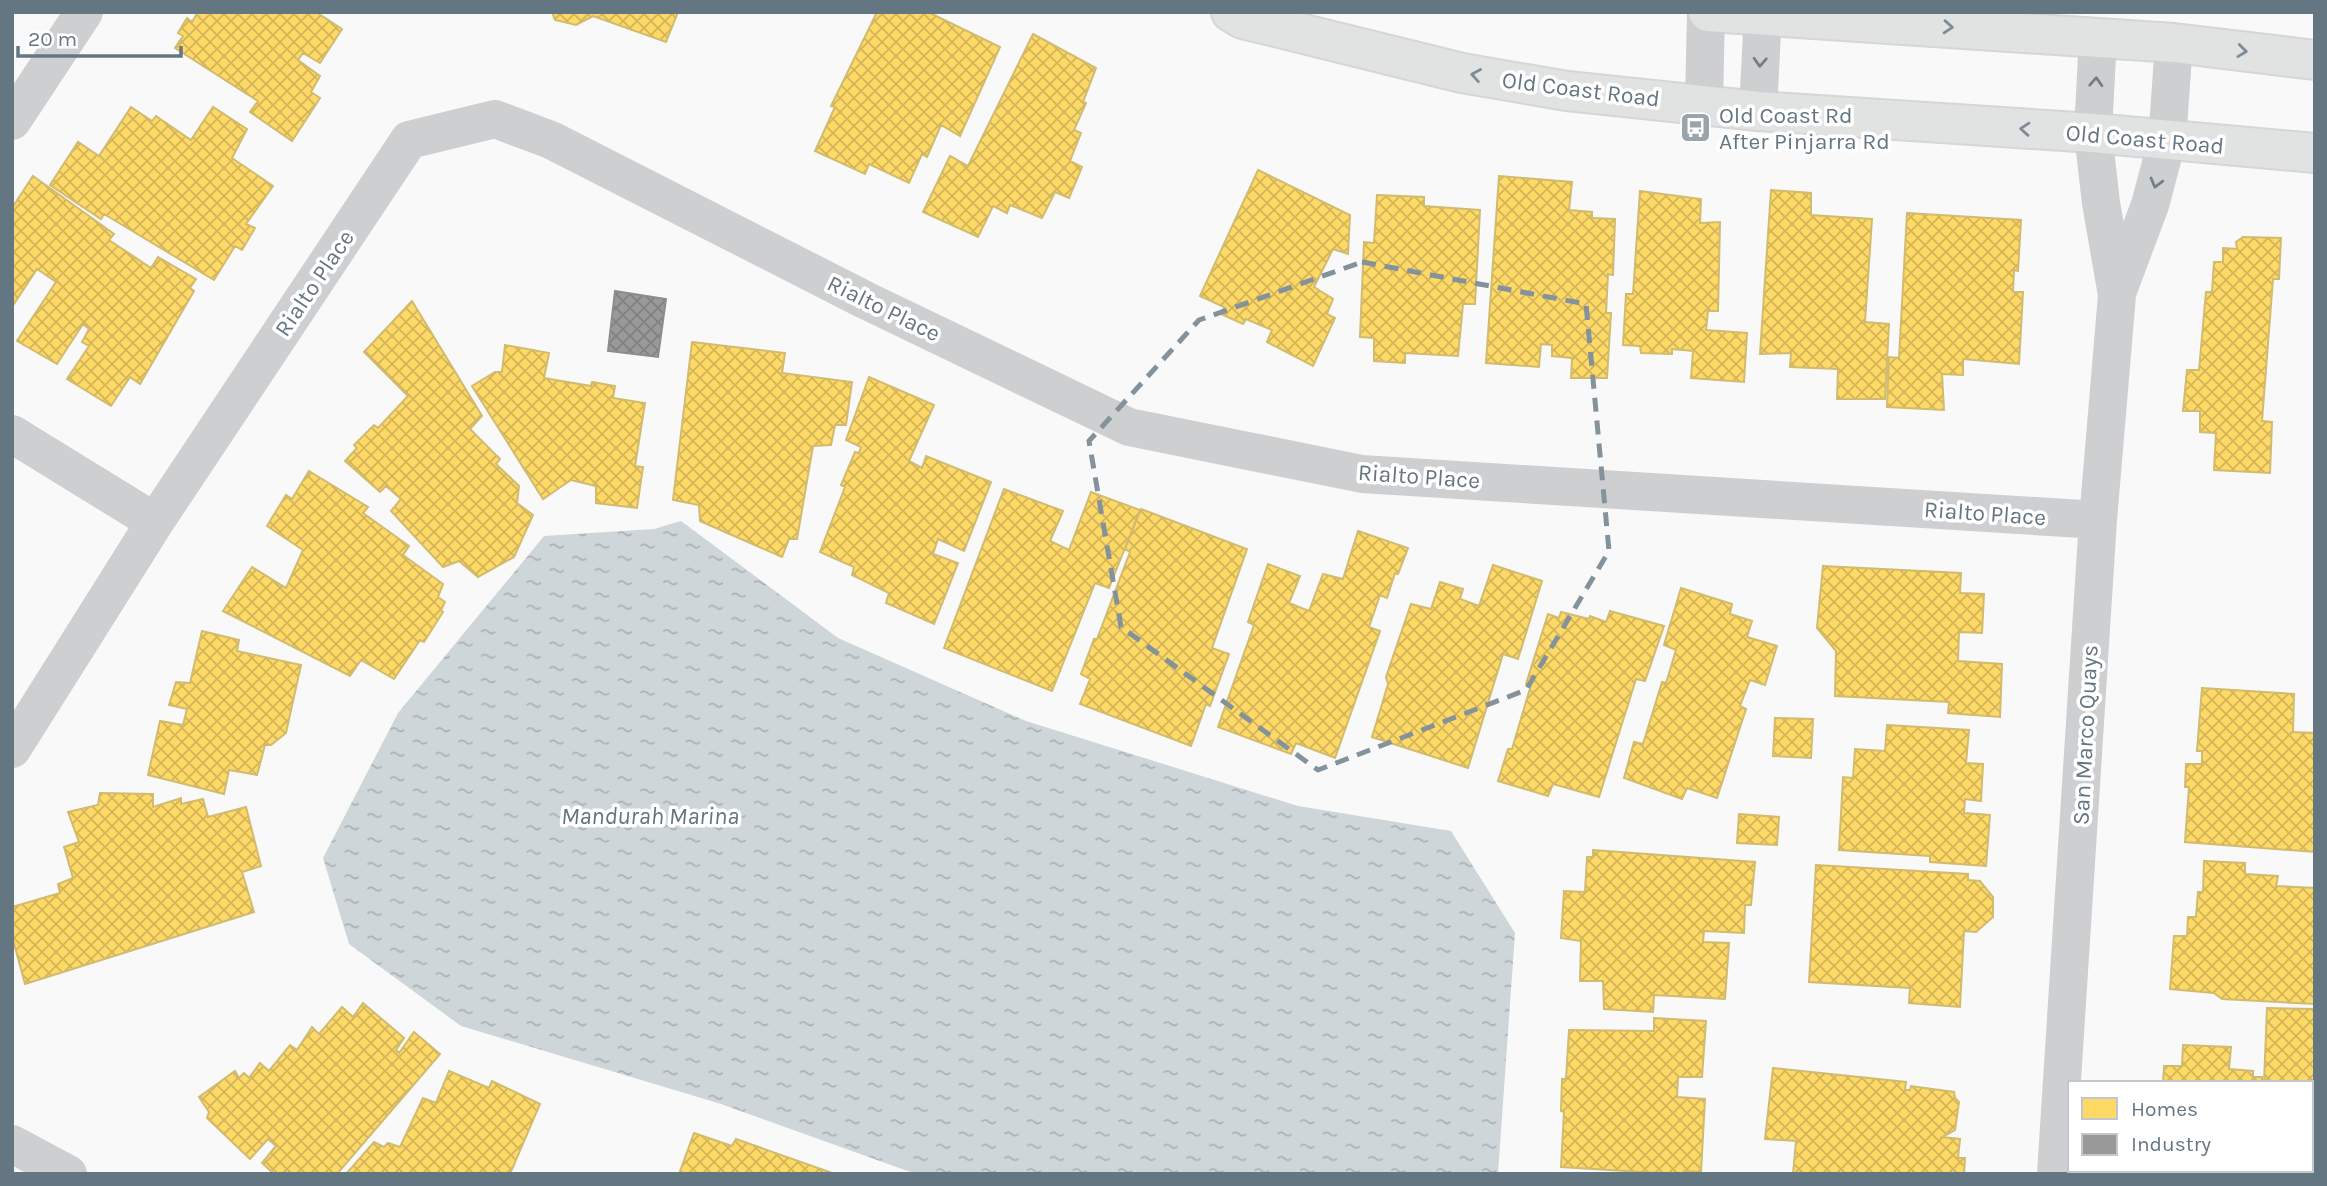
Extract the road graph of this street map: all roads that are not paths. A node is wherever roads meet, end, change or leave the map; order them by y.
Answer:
1 (84, 12) edge
2 (1231, 12) edge
3 (1707, 12) edge
4 (1763, 13) edge
5 (2098, 37) junction
6 (2174, 43) junction
7 (2315, 60) edge
8 (1703, 104) junction
9 (1758, 111) junction
10 (12, 121) edge
11 (2093, 133) junction
12 (2167, 141) junction
13 (2315, 153) edge
14 (2117, 295) junction
15 (12, 435) edge
16 (2098, 520) junction
17 (155, 522) junction
18 (12, 749) edge
19 (12, 1144) edge
20 (68, 1174) edge
21 (2056, 1174) edge

1 - 10 street
8 -> 2 main road, Old Coast Road
3 - 4 main road
3 - 8 street
4 -> 5 main road
4 -> 9 street
5 - 6 main road
11 -> 5 street, San Marco Quays
6 -> 7 main road
6 - 12 street, San Marco Quays
8 - 9 main road, Old Coast Road
11 -> 9 main road, Old Coast Road
11 - 12 main road, Old Coast Road
11 - 14 street, San Marco Quays
12 - 13 main road, Old Coast Road
12 -> 14 street, San Marco Quays
14 - 16 street, San Marco Quays
15 - 17 street
16 - 17 street, Rialto Place
16 - 21 street, San Marco Quays
17 - 18 street, Rialto Place
19 - 20 street

